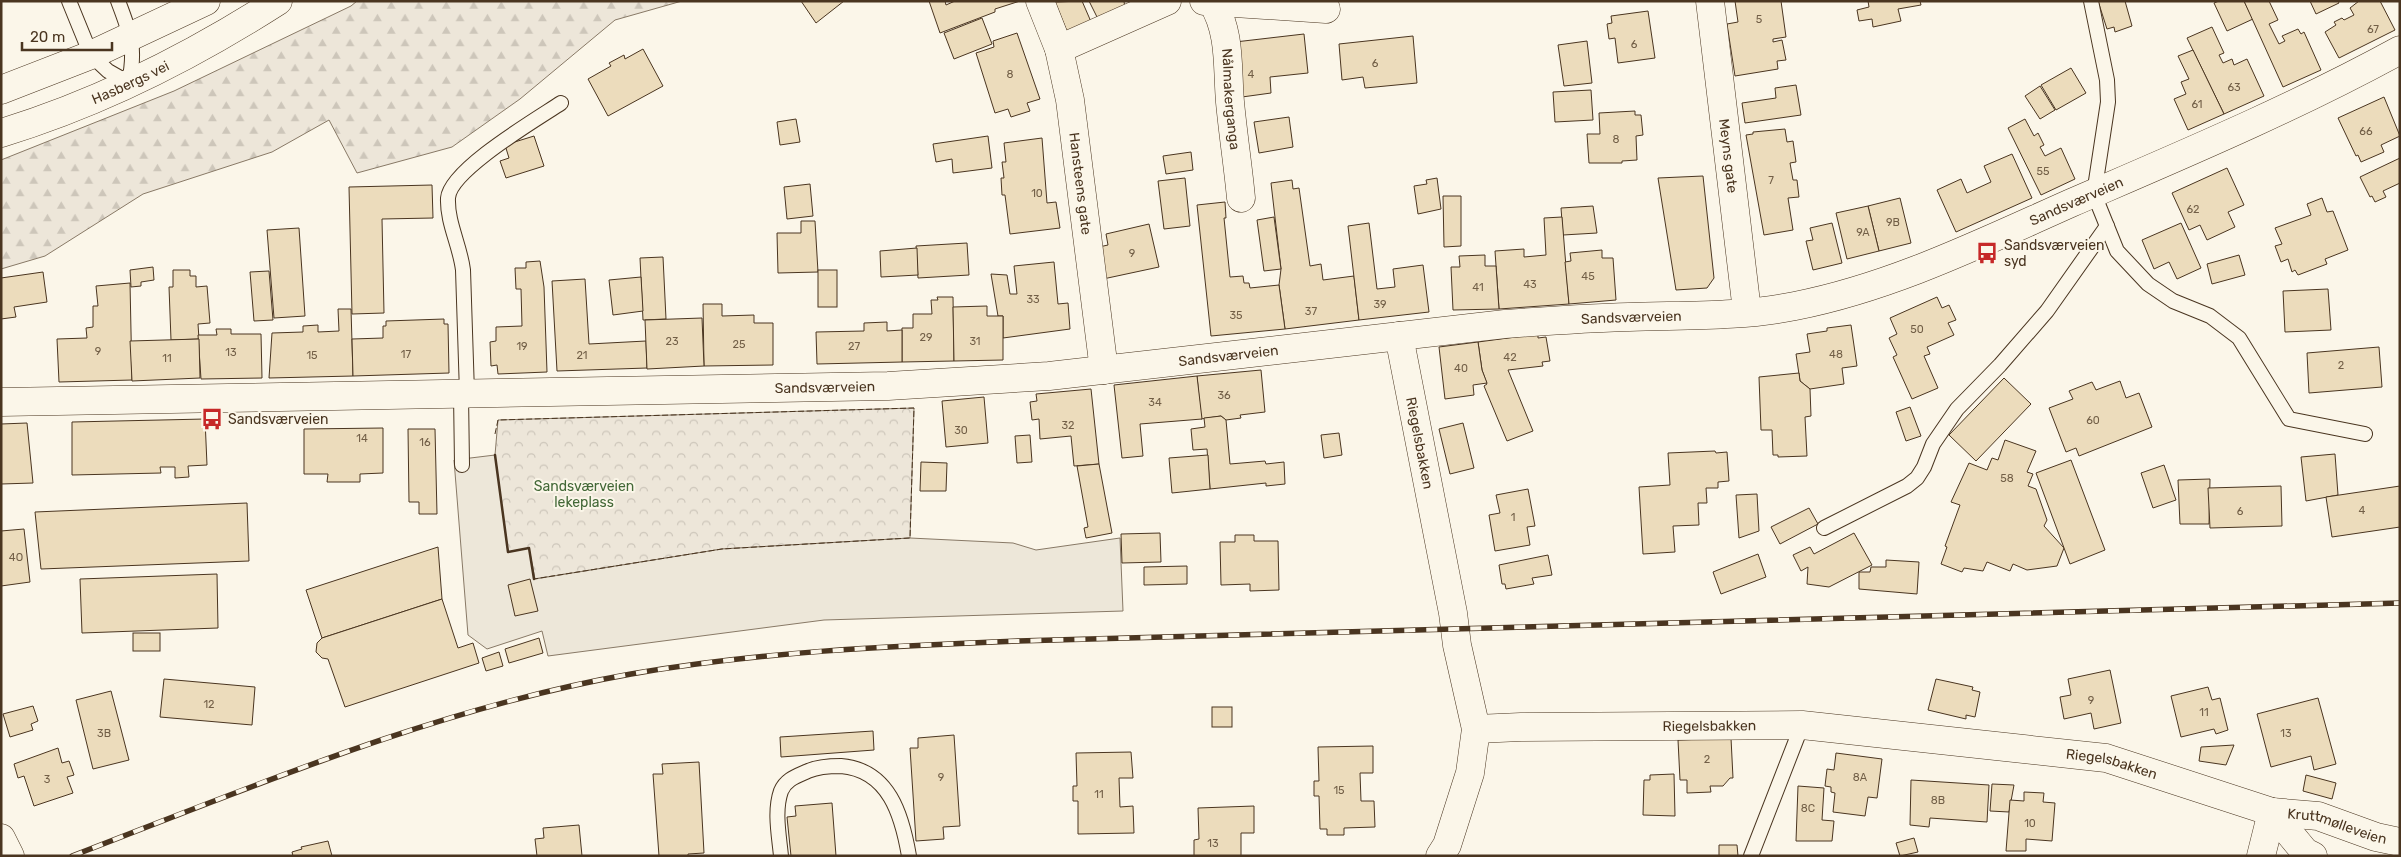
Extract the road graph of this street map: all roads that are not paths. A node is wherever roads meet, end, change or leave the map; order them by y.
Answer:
1 (69, 1) edge
2 (118, 1) edge
3 (206, 1) edge
4 (278, 1) edge
5 (1040, 1) edge
6 (1167, 1) edge
7 (1204, 1) edge
8 (1710, 1) edge
9 (2091, 1) edge
10 (1212, 2) edge
11 (1326, 9) dead end
12 (132, 37) junction
13 (1059, 48) junction
14 (2400, 50) edge
15 (91, 55) junction
16 (129, 83) junction
17 (1, 90) edge
18 (561, 103) dead end
19 (1, 133) edge
20 (2094, 194) junction
21 (1241, 198) dead end
22 (2107, 226) junction
23 (1747, 311) junction
24 (1399, 336) junction
25 (1104, 370) junction
26 (464, 393) junction
27 (1, 402) edge
28 (2366, 434) dead end
29 (462, 465) dead end
30 (1824, 528) dead end
31 (1802, 726) junction
32 (1476, 729) junction
33 (2272, 812) junction
34 (2388, 839) edge
35 (781, 856) edge
36 (908, 856) edge
37 (1440, 856) edge
38 (1752, 856) edge
39 (2261, 856) edge
40 (2313, 856) edge

1 - 15 lane
2 - 12 lane
3 - 12 street
4 - 16 street, Hasbergs vei
5 - 13 street, Hansteens gate
6 - 13 street
7 - 10 street
8 - 23 street, Meyns gate
9 - 20 lane
10 - 11 street
10 - 21 street, Nålmakerganga
12 - 15 street
12 - 16 lane
13 - 25 street, Hansteens gate
14 - 20 street, Sandsværveien
15 - 16 lane
15 - 17 street
16 - 19 street, Hasbergs vei
18 - 26 lane
20 - 22 lane
20 - 23 street, Sandsværveien
22 - 28 lane
22 - 30 lane
23 - 24 street, Sandsværveien
24 - 25 street, Sandsværveien
24 - 32 street, Riegelsbakken
25 - 26 street, Sandsværveien
26 - 27 street, Sandsværveien
26 - 29 lane
31 - 32 street, Riegelsbakken
31 - 33 street, Riegelsbakken
31 - 38 lane
32 - 37 street
33 - 34 street, Kruttmølleveien
33 - 39 street
33 - 40 street
35 - 36 lane

